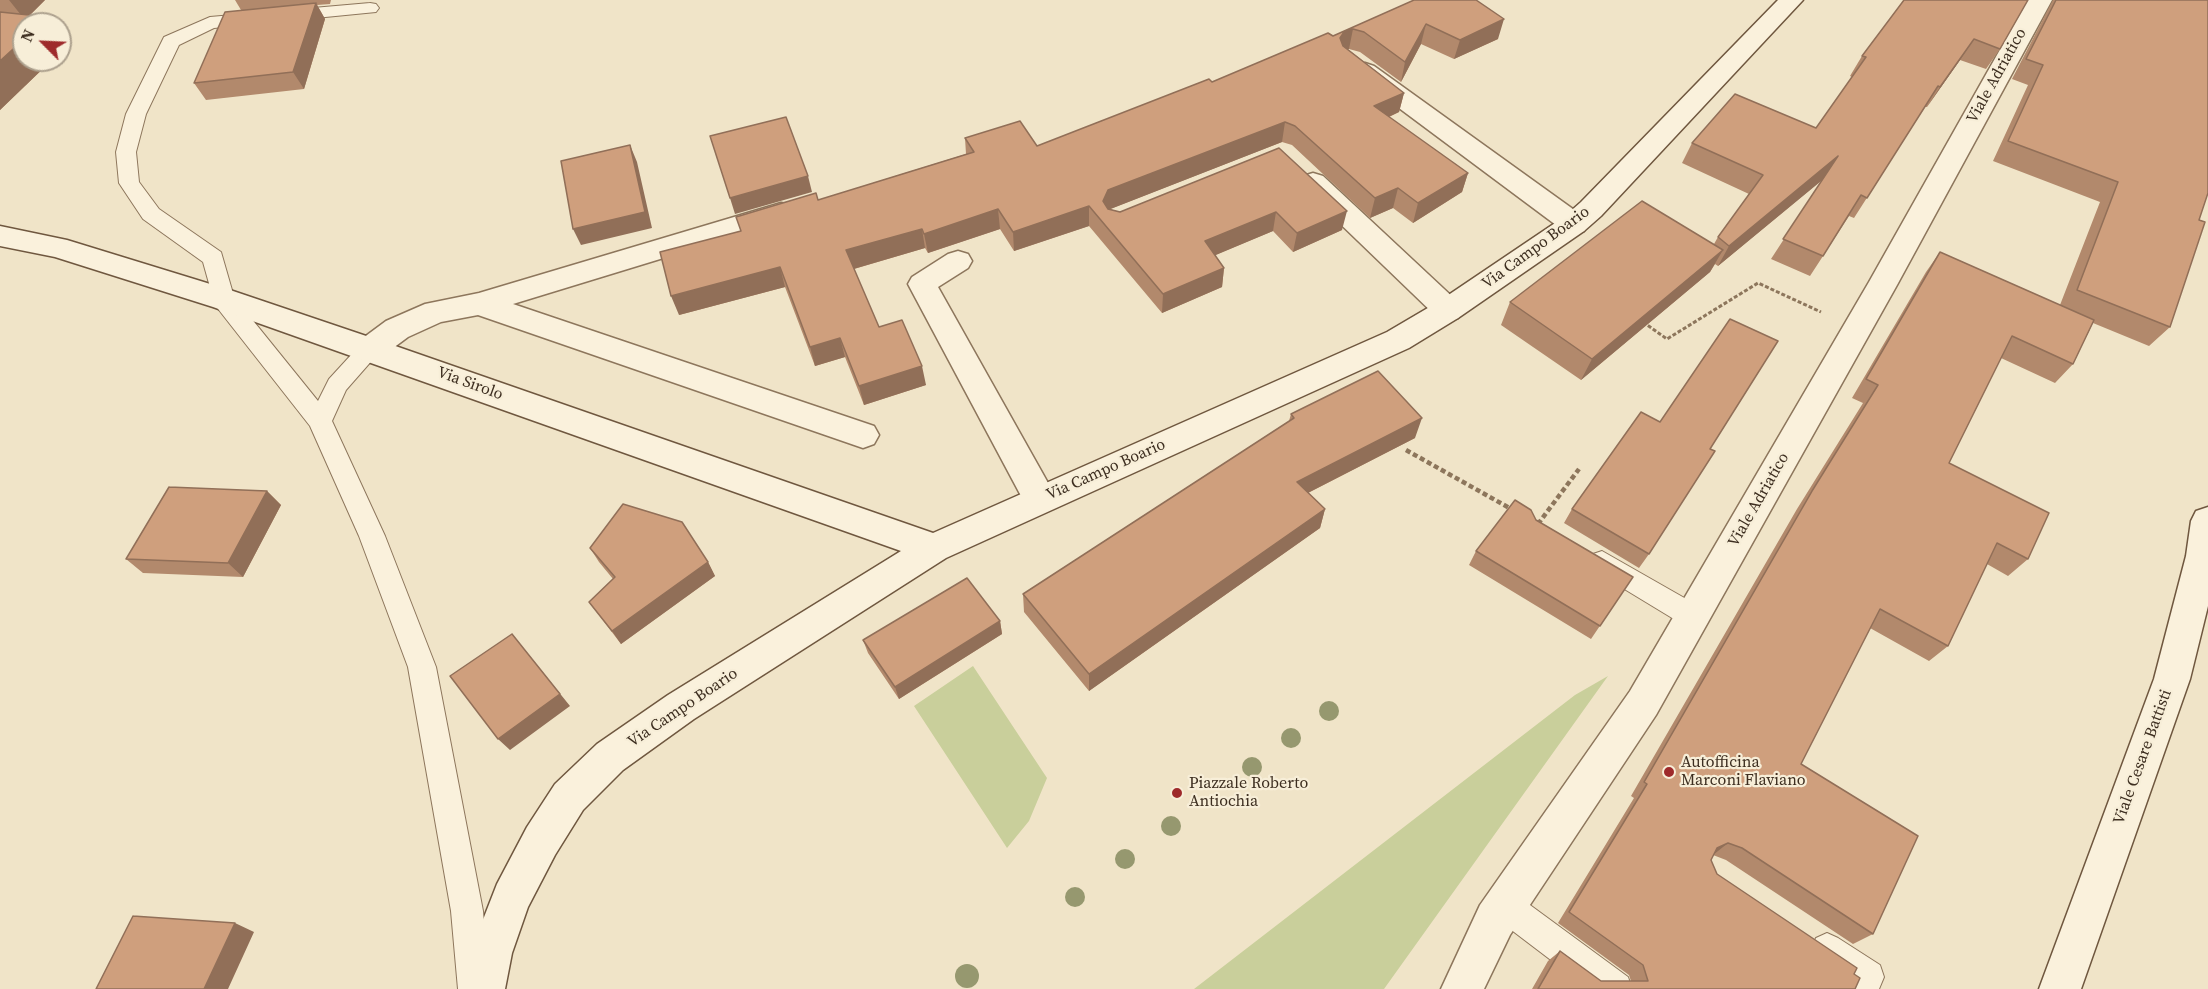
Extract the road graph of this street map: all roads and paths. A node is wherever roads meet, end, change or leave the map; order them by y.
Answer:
1 (1791, 0) edge
2 (2040, 0) edge
3 (370, 8) dead end
4 (1350, 59) edge
5 (1298, 169) edge
6 (811, 203) edge
7 (1574, 224) junction
8 (0, 236) edge
9 (958, 261) dead end
10 (223, 299) junction
11 (479, 304) junction
12 (1448, 310) junction
13 (1638, 319) edge
14 (1857, 329) junction
15 (370, 349) junction
16 (320, 421) junction
17 (863, 435) dead end
18 (1406, 450) edge
19 (1579, 469) dead end
20 (1040, 499) junction
21 (1518, 513) edge
22 (1528, 519) edge
23 (2208, 520) edge
24 (934, 548) junction
25 (1580, 549) edge
26 (1692, 616) junction
27 (1504, 906) junction
28 (1801, 932) edge
29 (474, 989) edge
30 (484, 989) edge
31 (1462, 989) edge
32 (1616, 989) edge
33 (1863, 989) edge
34 (2060, 989) edge

1 - 7 street, Via Campo Boario
2 - 14 street, Viale Adriatico
3 - 10 lane
4 - 7 street
5 - 12 street
6 - 11 street
7 - 12 street, Via Campo Boario
8 - 10 street, Via Sirolo
9 - 20 street
10 - 15 street, Via Sirolo
10 - 16 lane
11 - 15 street
11 - 17 street
12 - 20 street, Via Campo Boario
13 - 14 path
14 - 26 street, Viale Adriatico
15 - 16 lane
15 - 24 street, Via Sirolo
16 - 29 lane
18 - 21 path
19 - 22 path
20 - 24 street, Via Campo Boario
23 - 34 street, Viale Cesare Battisti
24 - 30 street, Via Campo Boario
25 - 26 lane
26 - 27 street, Viale Adriatico
27 - 31 street, Viale Adriatico
27 - 32 lane
28 - 33 lane

